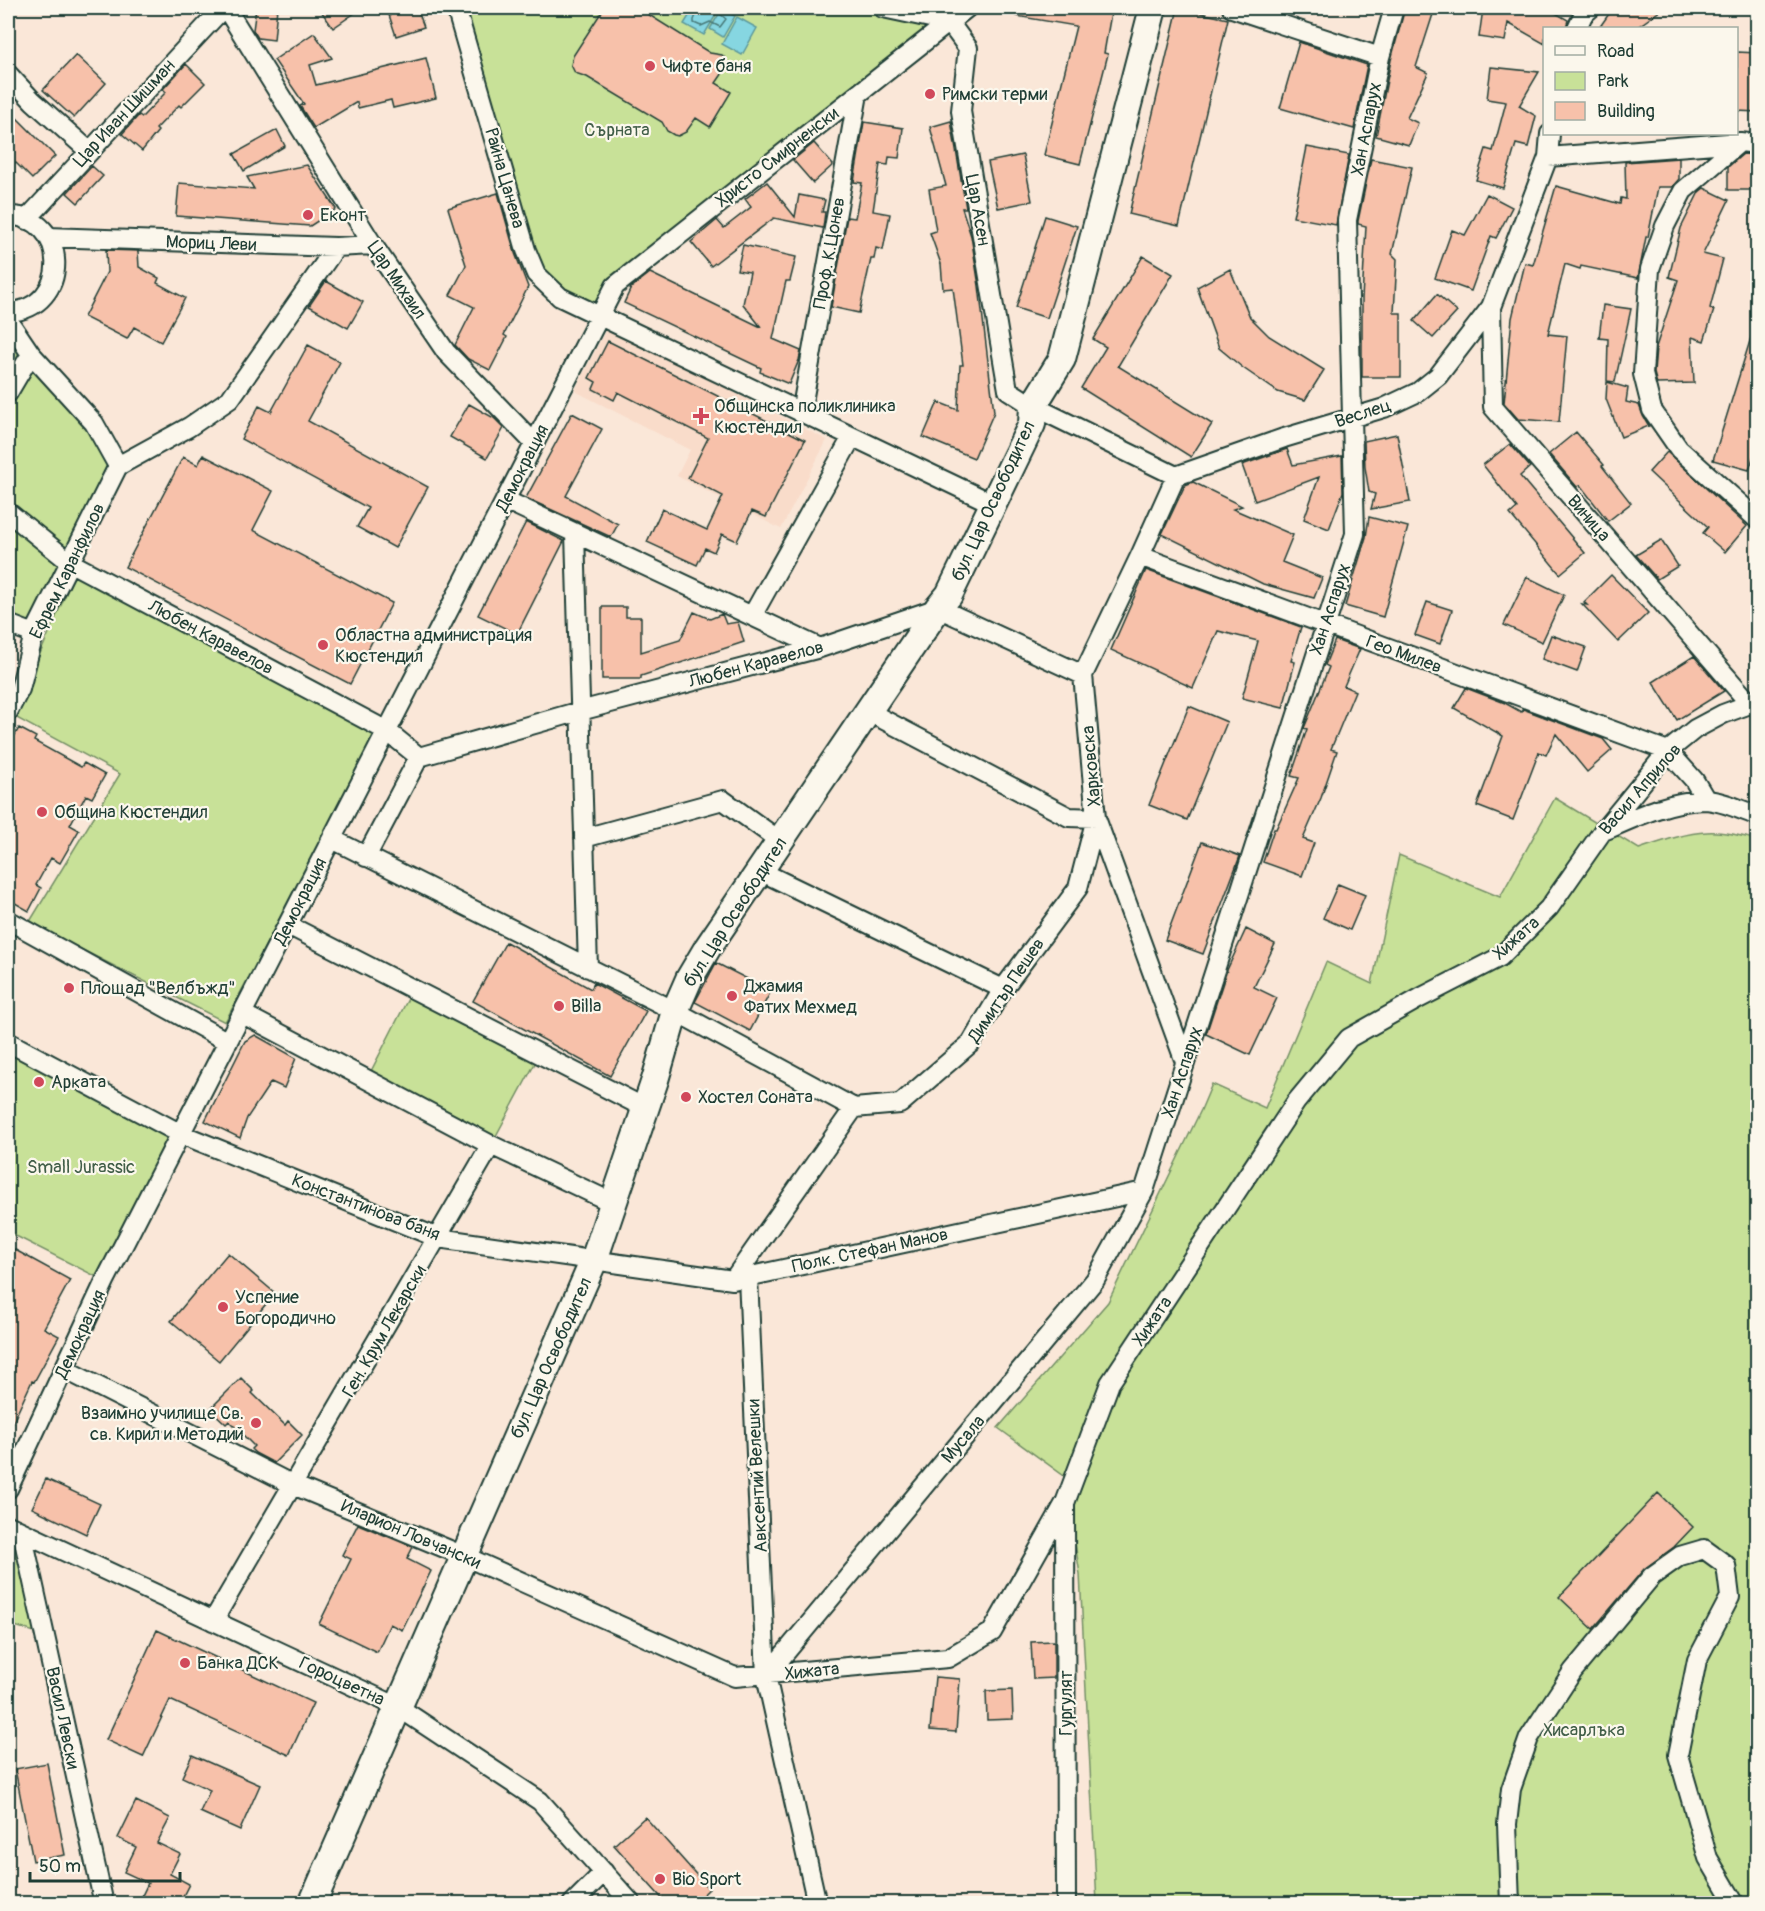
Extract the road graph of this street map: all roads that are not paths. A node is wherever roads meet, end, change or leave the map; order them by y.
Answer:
1 (224, 8) edge
2 (456, 8) edge
3 (883, 8) edge
4 (967, 8) edge
5 (1153, 8) edge
6 (1232, 8) edge
7 (1394, 8) edge
8 (1591, 8) edge
9 (946, 15) edge
10 (1577, 27) edge
11 (1380, 57) junction
12 (8, 74) edge
13 (858, 94) junction
14 (1550, 135) edge
15 (1749, 143) edge
16 (89, 151) junction
17 (1548, 157) junction
18 (8, 216) edge
19 (26, 220) junction
20 (48, 237) junction
21 (373, 245) junction
22 (336, 247) junction
23 (1491, 307) junction
24 (8, 312) edge
25 (600, 316) junction
26 (8, 320) edge
27 (31, 354) junction
28 (8, 393) edge
29 (1033, 406) junction
30 (801, 413) junction
31 (1351, 417) junction
32 (852, 437) junction
33 (534, 443) junction
34 (118, 466) junction
35 (1176, 476) junction
36 (981, 498) junction
37 (505, 500) junction
38 (8, 512) edge
39 (1758, 520) edge
40 (575, 533) junction
41 (1140, 556) junction
42 (71, 563) junction
43 (938, 608) junction
44 (752, 616) junction
45 (8, 624) edge
46 (1325, 626) junction
47 (34, 634) junction
48 (820, 648) junction
49 (1083, 675) junction
50 (1755, 703) edge
51 (580, 711) junction
52 (8, 712) edge
53 (869, 712) junction
54 (387, 730) junction
55 (1668, 751) junction
56 (419, 757) junction
57 (1706, 800) junction
58 (1758, 816) edge
59 (1096, 818) junction
60 (1602, 832) junction
61 (584, 838) junction
62 (332, 839) junction
63 (780, 842) junction
64 (366, 857) junction
65 (760, 872) junction
66 (1549, 908) joint
67 (8, 920) edge
68 (288, 925) junction
69 (588, 968) junction
70 (1003, 989) junction
71 (675, 1011) junction
72 (243, 1014) junction
73 (228, 1042) junction
74 (11, 1050) edge
75 (1185, 1062) junction
76 (645, 1108) junction
77 (854, 1108) junction
78 (181, 1134) junction
79 (491, 1145) junction
80 (1144, 1191) junction
81 (613, 1203) junction
82 (438, 1238) junction
83 (594, 1260) junction
84 (740, 1278) junction
85 (64, 1369) junction
86 (293, 1485) junction
87 (8, 1489) edge
88 (1065, 1503) junction
89 (15, 1529) edge
90 (464, 1556) junction
91 (213, 1621) junction
92 (766, 1676) junction
93 (398, 1707) junction
94 (604, 1872) junction
95 (104, 1904) edge
96 (312, 1904) edge
97 (572, 1904) edge
98 (632, 1904) edge
99 (817, 1904) edge
100 (1066, 1904) edge
101 (1510, 1904) edge
102 (1735, 1904) edge

1 - 16 street, Цар Иван Шишман
1 - 21 street, Цар Михаил
2 - 25 street, Райна Цанева
3 - 9 street
4 - 9 street, Христо Смирненски
5 - 29 main road, бул. Цар Освободител
6 - 11 street
7 - 11 street, Хан Аспарух
8 - 10 street
9 - 13 street, Христо Смирненски
9 - 29 street, Цар Асен
11 - 31 street, Хан Аспарух
12 - 16 street
13 - 25 street, Христо Смирненски
13 - 30 street, Проф. К.Цонев
14 - 17 street, Веслец
15 - 17 street
15 - 39 street
16 - 19 street, Цар Иван Шишман
17 - 23 street, Веслец
18 - 19 street
19 - 20 street
20 - 22 street, Мориц Леви
20 - 24 street
21 - 22 street, Мориц Леви
21 - 33 street, Цар Михаил
22 - 34 street
23 - 31 street, Веслец
23 - 50 street, Виница
25 - 30 street, Райна Цанева
25 - 33 street, Демокрация
26 - 27 street
27 - 28 street
27 - 34 street
29 - 35 street
29 - 36 main road
29 - 43 main road, бул. Цар Освободител
30 - 32 street, Райна Цанева
31 - 35 street, Веслец
31 - 46 street, Хан Аспарух
32 - 36 street, Райна Цанева
32 - 44 street
33 - 37 street, Демокрация
34 - 42 street, Ефрем Каранфилов
35 - 41 street
36 - 43 main road
37 - 40 street
37 - 54 street, Демокрация
38 - 42 street, Любен Kаравелов
40 - 44 street
40 - 51 street
41 - 46 street, Гео Милев
41 - 49 street
42 - 47 street, Ефрем Каранфилов
42 - 54 street, Любен Kаравелов
43 - 48 street, Любен Kаравелов
43 - 49 street
43 - 53 main road, бул. Цар Освободител
44 - 48 street
45 - 47 street
46 - 55 street, Гео Милев
46 - 75 street, Хан Аспарух
47 - 52 street, Ефрем Каранфилов
48 - 51 street, Любен Kаравелов
49 - 59 street, Харковска
50 - 55 street, Васил Априлов
51 - 56 street, Любен Kаравелов
51 - 61 street
53 - 59 street
53 - 63 main road, бул. Цар Освободител
54 - 56 street, Любен Kаравелов
54 - 62 street, Демокрация
55 - 57 street
55 - 60 street, Васил Априлов
56 - 64 street
57 - 58 street
57 - 60 street
59 - 70 street, Димитър Пешев
59 - 75 street, Харковска
60 - 66 street, Васил Априлов
61 - 63 street
61 - 69 street
62 - 64 street
62 - 68 street, Демокрация
63 - 65 main road, бул. Цар Освободител
64 - 69 street
65 - 70 street
65 - 71 main road, бул. Цар Освободител
66 - 88 street, Хижата
67 - 73 street
68 - 72 street, Демокрация
68 - 76 street
69 - 71 street
70 - 77 street, Димитър Пешев
71 - 76 main road, бул. Цар Освободител
71 - 77 street
72 - 73 street, Демокрация
72 - 79 street
73 - 78 street, Демокрация
74 - 78 street, Константинова баня
75 - 80 street, Хан Аспарух
76 - 81 main road, бул. Цар Освободител
77 - 84 street
78 - 82 street, Константинова баня
78 - 85 street, Демокрация
79 - 81 street
79 - 82 street, Ген. Крум Лекарски
80 - 84 street, Полк. Стефан Манов
80 - 92 street, Мусала
81 - 83 main road, бул. Цар Освободител
82 - 83 street, Константинова баня
82 - 86 street, Ген. Крум Лекарски
83 - 84 street, Полк. Стефан Манов
83 - 90 main road, бул. Цар Освободител
84 - 92 street, Авксентий Велешки
85 - 86 street, Иларион Ловчански
85 - 87 street, Демокрация
86 - 90 street, Иларион Ловчански
86 - 91 street, Ген. Крум Лекарски
88 - 92 street, Хижата
88 - 100 street, Гургулят
89 - 91 street, Гороцветна
89 - 95 street, Васил Левски
90 - 92 street, Иларион Ловчански
90 - 93 main road, бул. Цар Освободител
91 - 93 street, Гороцветна
92 - 99 street, Авксентий Велешки
93 - 94 street, Гороцветна
93 - 96 main road, бул. Цар Освободител
94 - 97 street
94 - 98 street, Гороцветна
101 - 102 street

